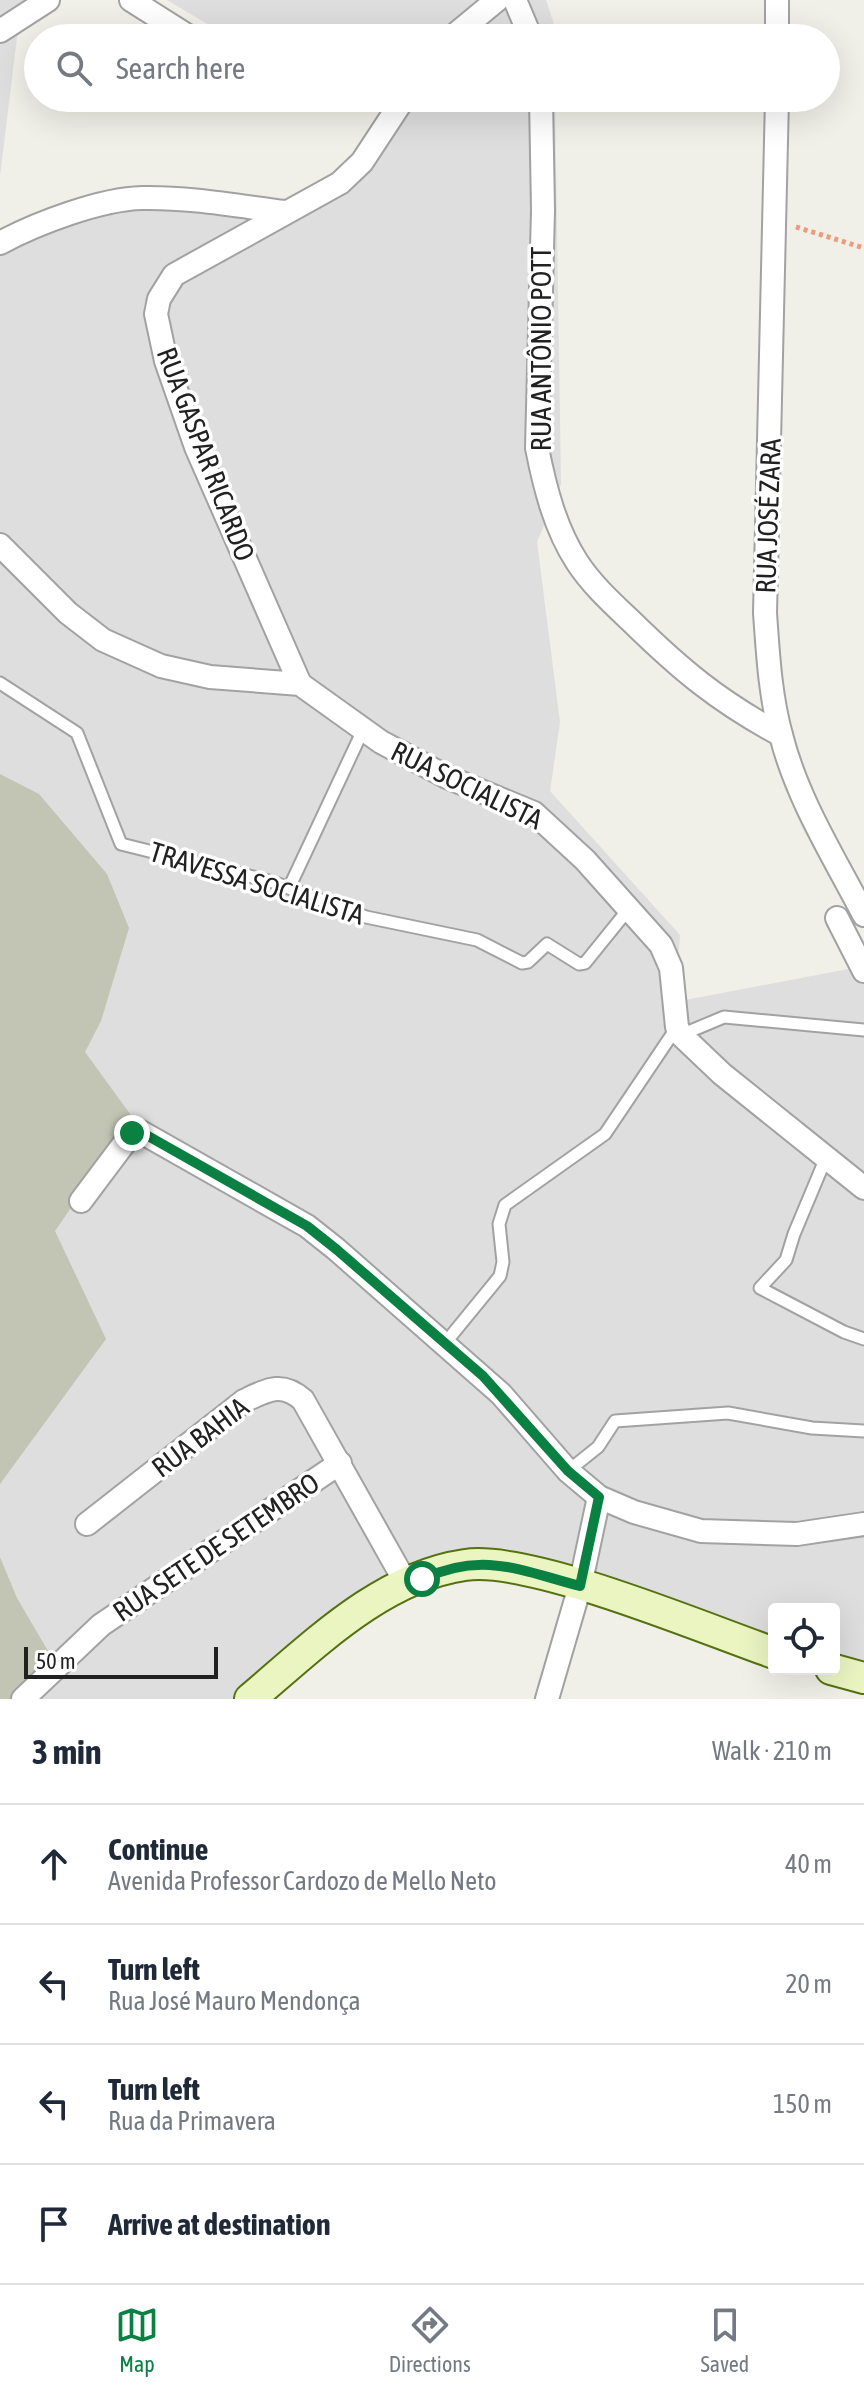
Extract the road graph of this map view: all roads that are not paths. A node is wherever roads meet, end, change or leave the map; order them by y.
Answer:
1 (48, 0) edge
2 (131, 0) edge
3 (497, 0) edge
4 (515, 0) edge
5 (777, 0) edge
6 (169, 24) edge
7 (468, 24) edge
8 (525, 24) edge
9 (777, 24) edge
10 (0, 31) edge
11 (395, 112) edge
12 (541, 112) edge
13 (777, 112) edge
14 (285, 212) junction
15 (0, 243) edge
16 (0, 545) edge
17 (0, 683) edge
18 (300, 684) junction
19 (363, 730) junction
20 (781, 735) junction
21 (289, 888) junction
22 (627, 911) junction
23 (864, 915) edge
24 (837, 918) dead end
25 (864, 971) edge
26 (864, 1030) edge
27 (679, 1031) junction
28 (825, 1160) junction
29 (864, 1188) edge
30 (81, 1201) dead end
31 (864, 1339) edge
32 (446, 1342) junction
33 (864, 1431) edge
34 (340, 1463) junction
35 (568, 1471) junction
36 (599, 1497) junction
37 (87, 1524) dead end
38 (864, 1524) edge
39 (407, 1585) junction
40 (580, 1586) junction
41 (768, 1651) edge
42 (840, 1671) edge
43 (864, 1678) edge
44 (23, 1699) edge
45 (250, 1699) edge
46 (547, 1699) edge

1 - 10 street
2 - 6 street
3 - 7 street
4 - 8 street
5 - 9 street
11 - 14 street, RUA GASPAR RICARDO
12 - 20 street, RUA ANTÔNIO POTT
13 - 20 street, RUA JOSÉ ZARA
14 - 15 street
14 - 18 street, RUA GASPAR RICARDO
16 - 18 street
17 - 21 lane, TRAVESSA SOCIALISTA
18 - 19 street, RUA SOCIALISTA
19 - 21 lane
19 - 22 street, RUA SOCIALISTA
20 - 23 street, RUA JOSÉ ZARA
21 - 22 lane, TRAVESSA SOCIALISTA
22 - 27 street, RUA SOCIALISTA
24 - 25 street
26 - 27 lane
27 - 28 street
27 - 32 lane
28 - 29 street
28 - 31 lane
30 - 32 street
32 - 35 street
33 - 35 lane
34 - 37 street, RUA BAHIA
34 - 39 street, RUA BAHIA
34 - 44 street, RUA SETE DE SETEMBRO
35 - 36 street
36 - 38 street
36 - 40 street
39 - 40 main road
39 - 45 main road
40 - 41 main road
40 - 46 street
42 - 43 main road

